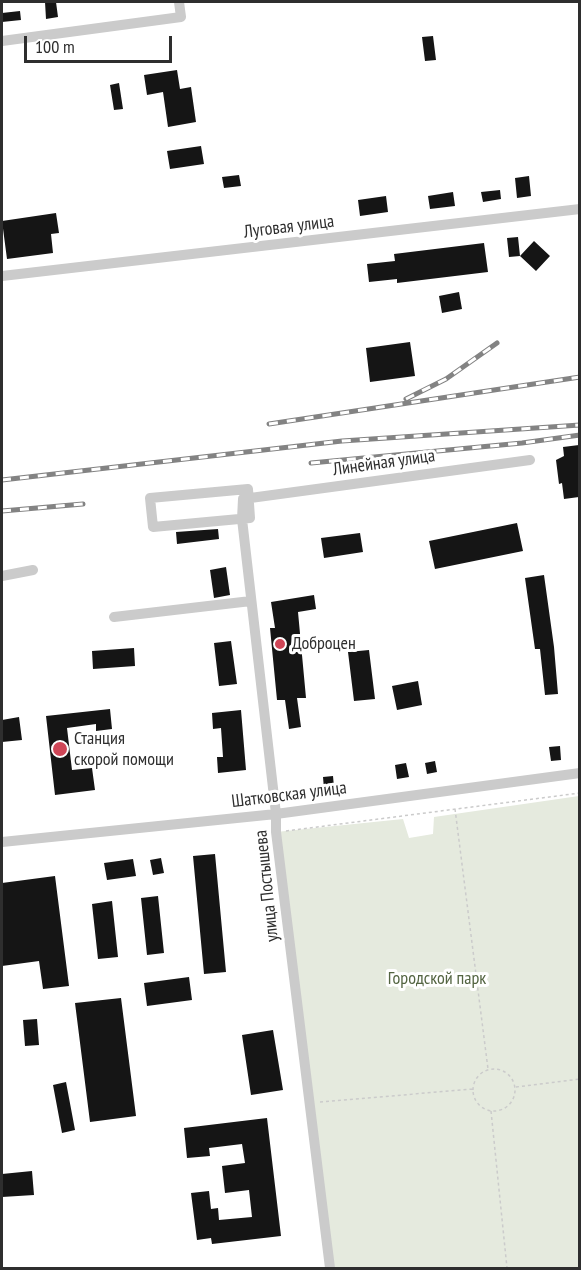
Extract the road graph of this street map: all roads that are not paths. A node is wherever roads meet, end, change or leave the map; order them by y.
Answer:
1 (179, 2) edge
2 (2, 41) edge
3 (579, 209) edge
4 (2, 276) edge
5 (530, 460) dead end
6 (246, 498) junction
7 (242, 519) junction
8 (33, 570) dead end
9 (2, 576) edge
10 (251, 601) junction
11 (114, 617) dead end
12 (579, 773) edge
13 (276, 814) junction
14 (2, 842) edge
15 (330, 1269) edge

1 - 2 street
3 - 4 street, Луговая улица
5 - 6 street, Линейная улица
6 - 7 street, улица Постышева
6 - 7 street
7 - 10 street, улица Постышева
8 - 9 street
10 - 11 street
10 - 13 street, улица Постышева
12 - 13 street, Шатковская улица
13 - 14 street, Шатковская улица
13 - 15 street, улица Постышева

